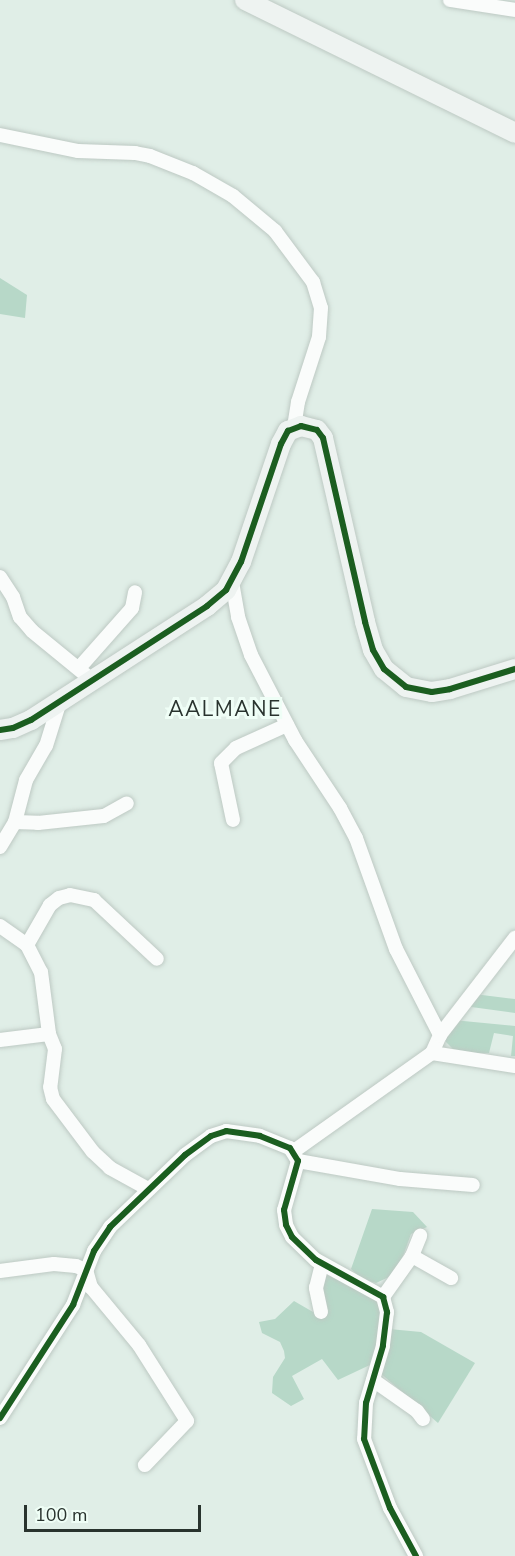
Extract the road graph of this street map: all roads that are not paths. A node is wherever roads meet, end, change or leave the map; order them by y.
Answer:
1 (245, 0) edge
2 (450, 0) edge
3 (515, 10) edge
4 (515, 133) edge
5 (0, 135) edge
6 (294, 427) junction
7 (0, 577) edge
8 (232, 582) junction
9 (135, 592) dead end
10 (515, 669) edge
11 (86, 674) junction
12 (60, 702) junction
13 (287, 725) junction
14 (0, 730) edge
15 (127, 803) dead end
16 (233, 820) dead end
17 (15, 822) junction
18 (0, 847) edge
19 (0, 926) edge
20 (515, 938) edge
21 (27, 945) junction
22 (157, 959) dead end
23 (50, 1034) junction
24 (440, 1035) junction
25 (0, 1040) edge
26 (432, 1053) junction
27 (515, 1066) edge
28 (296, 1156) junction
29 (473, 1185) dead end
30 (148, 1189) junction
31 (420, 1236) dead end
32 (412, 1256) junction
33 (322, 1264) junction
34 (0, 1270) edge
35 (86, 1270) junction
36 (450, 1278) dead end
37 (383, 1296) junction
38 (321, 1312) dead end
39 (373, 1380) junction
40 (0, 1418) edge
41 (423, 1419) dead end
42 (146, 1465) dead end
43 (416, 1556) edge

1 - 4 street
2 - 3 street
5 - 6 street
6 - 8 street
6 - 10 street
7 - 11 street
8 - 11 street
8 - 13 street
9 - 11 street
11 - 12 street
12 - 14 street
12 - 17 street
13 - 16 street
13 - 24 street
15 - 17 street
17 - 18 street
19 - 21 street
20 - 24 street
21 - 22 street
21 - 23 street
23 - 25 street
23 - 30 street
24 - 26 street
26 - 27 street
26 - 28 street
28 - 29 street
28 - 30 street
28 - 33 street
30 - 35 street
31 - 32 street
32 - 36 street
32 - 37 street
33 - 37 street
33 - 38 street
34 - 35 street
35 - 40 street
35 - 42 street
37 - 39 street
39 - 41 street
39 - 43 street

